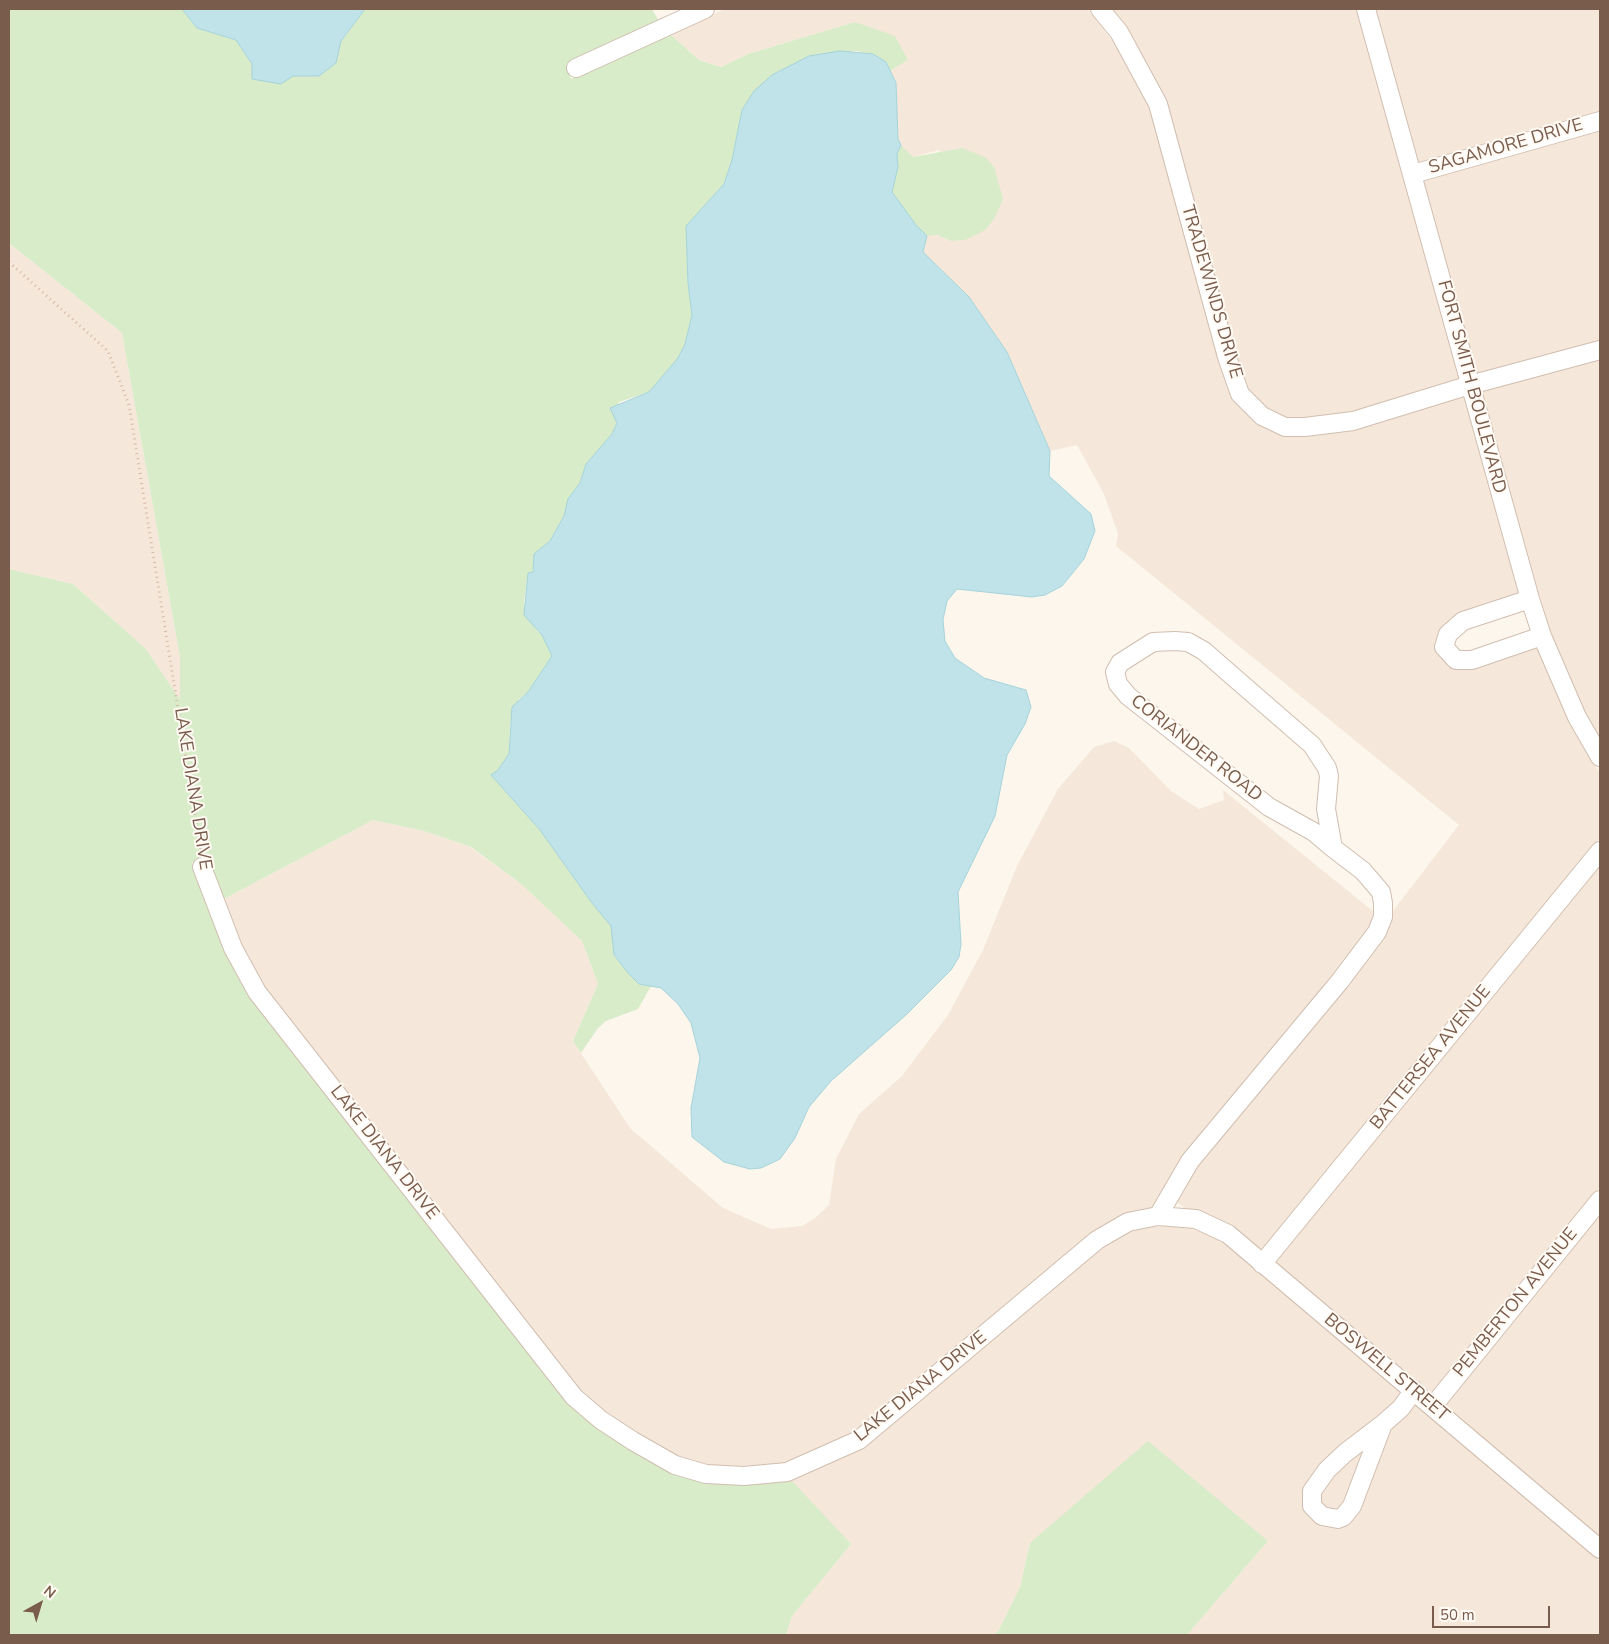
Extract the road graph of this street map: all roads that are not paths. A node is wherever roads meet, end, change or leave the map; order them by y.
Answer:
1 (705, 9) edge
2 (1100, 9) edge
3 (1366, 9) edge
4 (576, 68) dead end
5 (1600, 121) edge
6 (1413, 174) junction
7 (1600, 350) edge
8 (1470, 385) junction
9 (1530, 599) junction
10 (1542, 636) junction
11 (1600, 757) edge
12 (1333, 848) junction
13 (1600, 851) edge
14 (202, 867) road end
15 (1600, 1200) edge
16 (1158, 1216) junction
17 (1262, 1264) junction
18 (1414, 1390) junction
19 (1433, 1406) junction
20 (1384, 1424) junction
21 (1600, 1549) edge

1 - 4 street
2 - 8 street, TRADEWINDS DRIVE
3 - 6 street, FORT SMITH BOULEVARD
5 - 6 street, SAGAMORE DRIVE
6 - 8 street, FORT SMITH BOULEVARD
7 - 8 street, TRADEWINDS DRIVE
8 - 9 street, FORT SMITH BOULEVARD
9 - 10 street, FORT SMITH BOULEVARD
9 - 10 street
10 - 11 street, FORT SMITH BOULEVARD
12 - 12 street, CORIANDER ROAD
12 - 16 street, CORIANDER ROAD
13 - 17 street, BATTERSEA AVENUE
14 - 16 street, LAKE DIANA DRIVE
15 - 19 street, PEMBERTON AVENUE
16 - 17 street, BOSWELL STREET
17 - 18 street, BOSWELL STREET
18 - 19 street, BOSWELL STREET
18 - 20 street
19 - 21 street, BOSWELL STREET
20 - 20 street

